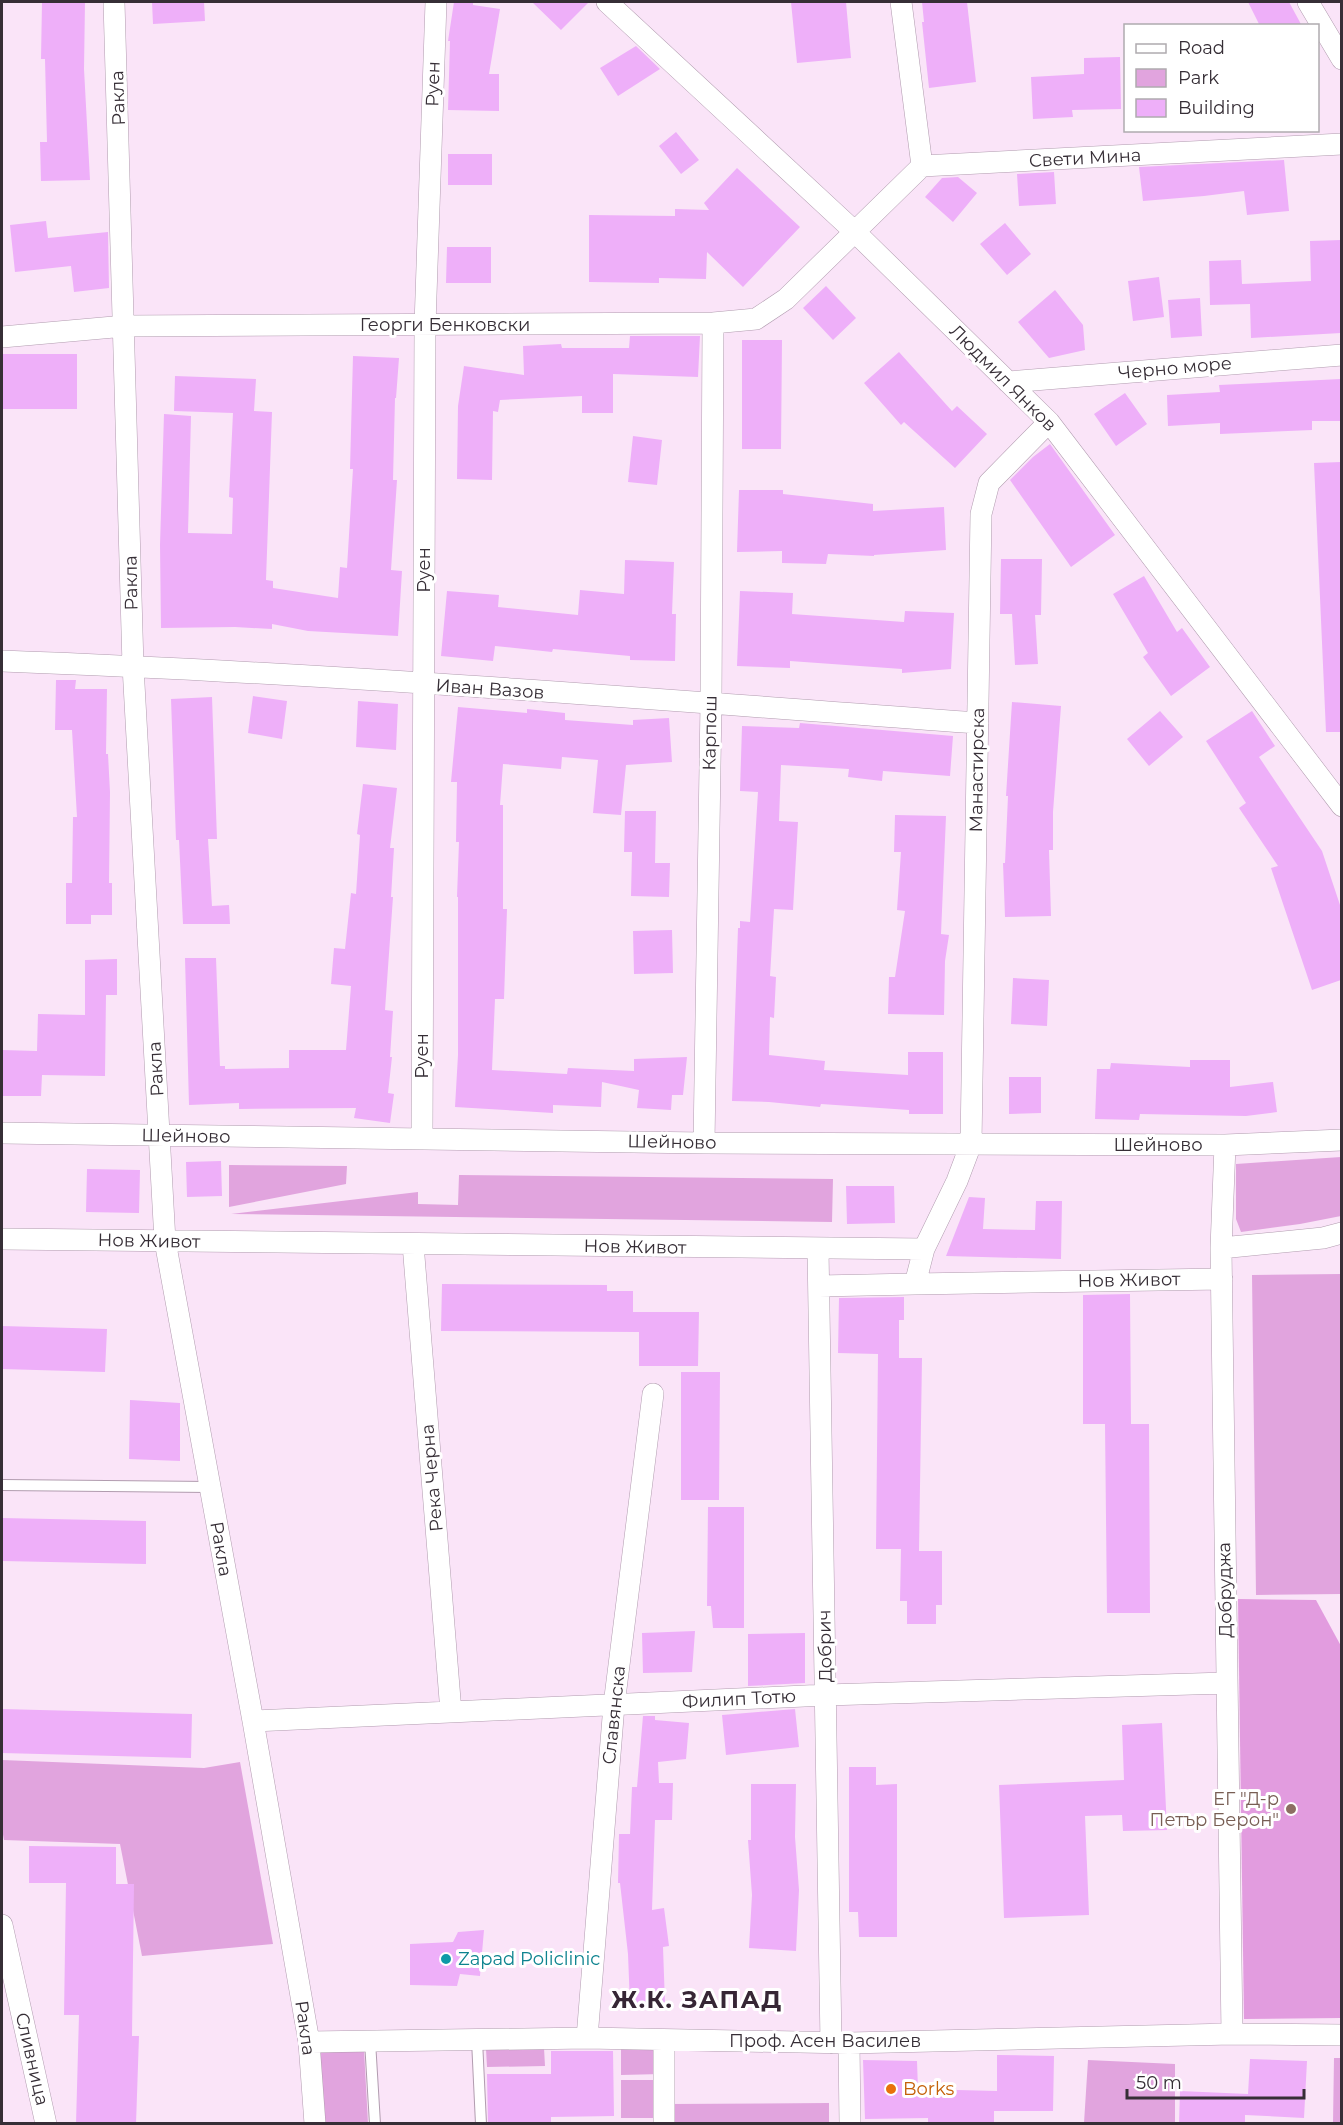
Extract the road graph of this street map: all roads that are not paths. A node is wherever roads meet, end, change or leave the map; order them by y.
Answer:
1 (114, 2) edge
2 (436, 2) edge
3 (607, 2) edge
4 (901, 2) edge
5 (1308, 2) edge
6 (1341, 59) edge
7 (1341, 144) edge
8 (922, 166) junction
9 (855, 232) junction
10 (713, 323) junction
11 (425, 325) junction
12 (125, 326) junction
13 (2, 337) edge
14 (1341, 355) edge
15 (1008, 382) junction
16 (1049, 422) junction
17 (2, 661) edge
18 (133, 666) junction
19 (423, 684) junction
20 (711, 703) junction
21 (978, 723) junction
22 (1341, 806) edge
23 (2, 1133) edge
24 (160, 1136) junction
25 (422, 1139) junction
26 (1341, 1140) edge
27 (704, 1143) junction
28 (971, 1144) junction
29 (1225, 1145) junction
30 (1341, 1233) edge
31 (2, 1239) edge
32 (165, 1241) junction
33 (413, 1244) junction
34 (1221, 1248) junction
35 (818, 1249) junction
36 (924, 1249) junction
37 (1222, 1279) junction
38 (915, 1284) junction
39 (819, 1286) junction
40 (653, 1394) dead end
41 (2, 1485) edge
42 (210, 1487) junction
43 (1226, 1683) junction
44 (826, 1695) junction
45 (614, 1705) junction
46 (451, 1712) junction
47 (253, 1721) junction
48 (2, 1925) edge
49 (1232, 2034) junction
50 (1341, 2035) edge
51 (587, 2038) junction
52 (477, 2040) junction
53 (664, 2040) junction
54 (370, 2041) junction
55 (309, 2042) junction
56 (840, 2043) junction
57 (46, 2124) edge
58 (315, 2124) edge
59 (375, 2124) edge
60 (481, 2124) edge
61 (664, 2124) edge
62 (850, 2124) edge

1 - 12 street, Ракла
2 - 11 street, Руен
3 - 9 street, Людмил Янков
4 - 8 street
5 - 6 street
7 - 8 street, Свети Мина
8 - 9 street
9 - 10 street, Георги Бенковски
9 - 15 street, Людмил Янков
10 - 11 street, Георги Бенковски
10 - 20 street, Карпош
11 - 12 street, Георги Бенковски
11 - 19 street, Руен
12 - 13 street, Георги Бенковски
12 - 18 street, Ракла
14 - 15 street, Черно море
15 - 16 street, Людмил Янков
16 - 21 street, Манастирска
16 - 22 street, Людмил Янков
17 - 18 street, Иван Вазов
18 - 19 street, Иван Вазов
18 - 24 street, Ракла
19 - 20 street, Иван Вазов
19 - 25 street, Руен
20 - 21 street, Иван Вазов
20 - 27 street, Карпош
21 - 28 street, Манастирска
23 - 24 street, Шейново
24 - 25 street, Шейново
24 - 32 street, Ракла
25 - 27 street, Шейново
26 - 29 street, Шейново
27 - 28 street, Шейново
28 - 29 street, Шейново
28 - 36 street, Манастирска
29 - 34 street, Добруджа
30 - 34 street
31 - 32 street, Нов Живот
32 - 33 street, Нов Живот
32 - 42 street, Ракла
33 - 35 street, Нов Живот
33 - 46 street, Река Черна
34 - 37 street, Добруджа
35 - 36 street, Нов Живот
35 - 39 street, Добрич
36 - 38 street
37 - 38 street, Нов Живот
37 - 43 street, Добруджа
38 - 39 street, Нов Живот
39 - 44 street, Добрич
40 - 45 street, Славянска
41 - 42 lane
42 - 47 street, Ракла
43 - 44 street, Филип Тотю
43 - 49 street, Добруджа
44 - 45 street, Филип Тотю
44 - 56 street, Добрич
45 - 46 street, Филип Тотю
45 - 51 street, Славянска
46 - 47 street, Филип Тотю
47 - 55 street, Ракла
48 - 57 street, Сливница
49 - 50 street, Проф. Асен Василев
49 - 56 street, Проф. Асен Василев
51 - 52 street, Проф. Асен Василев
51 - 53 street, Проф. Асен Василев
52 - 54 street, Проф. Асен Василев
52 - 60 lane
53 - 56 street, Проф. Асен Василев
53 - 61 street
54 - 55 street, Проф. Асен Василев
54 - 59 lane
55 - 58 street, Ракла
56 - 62 street, Добрич

